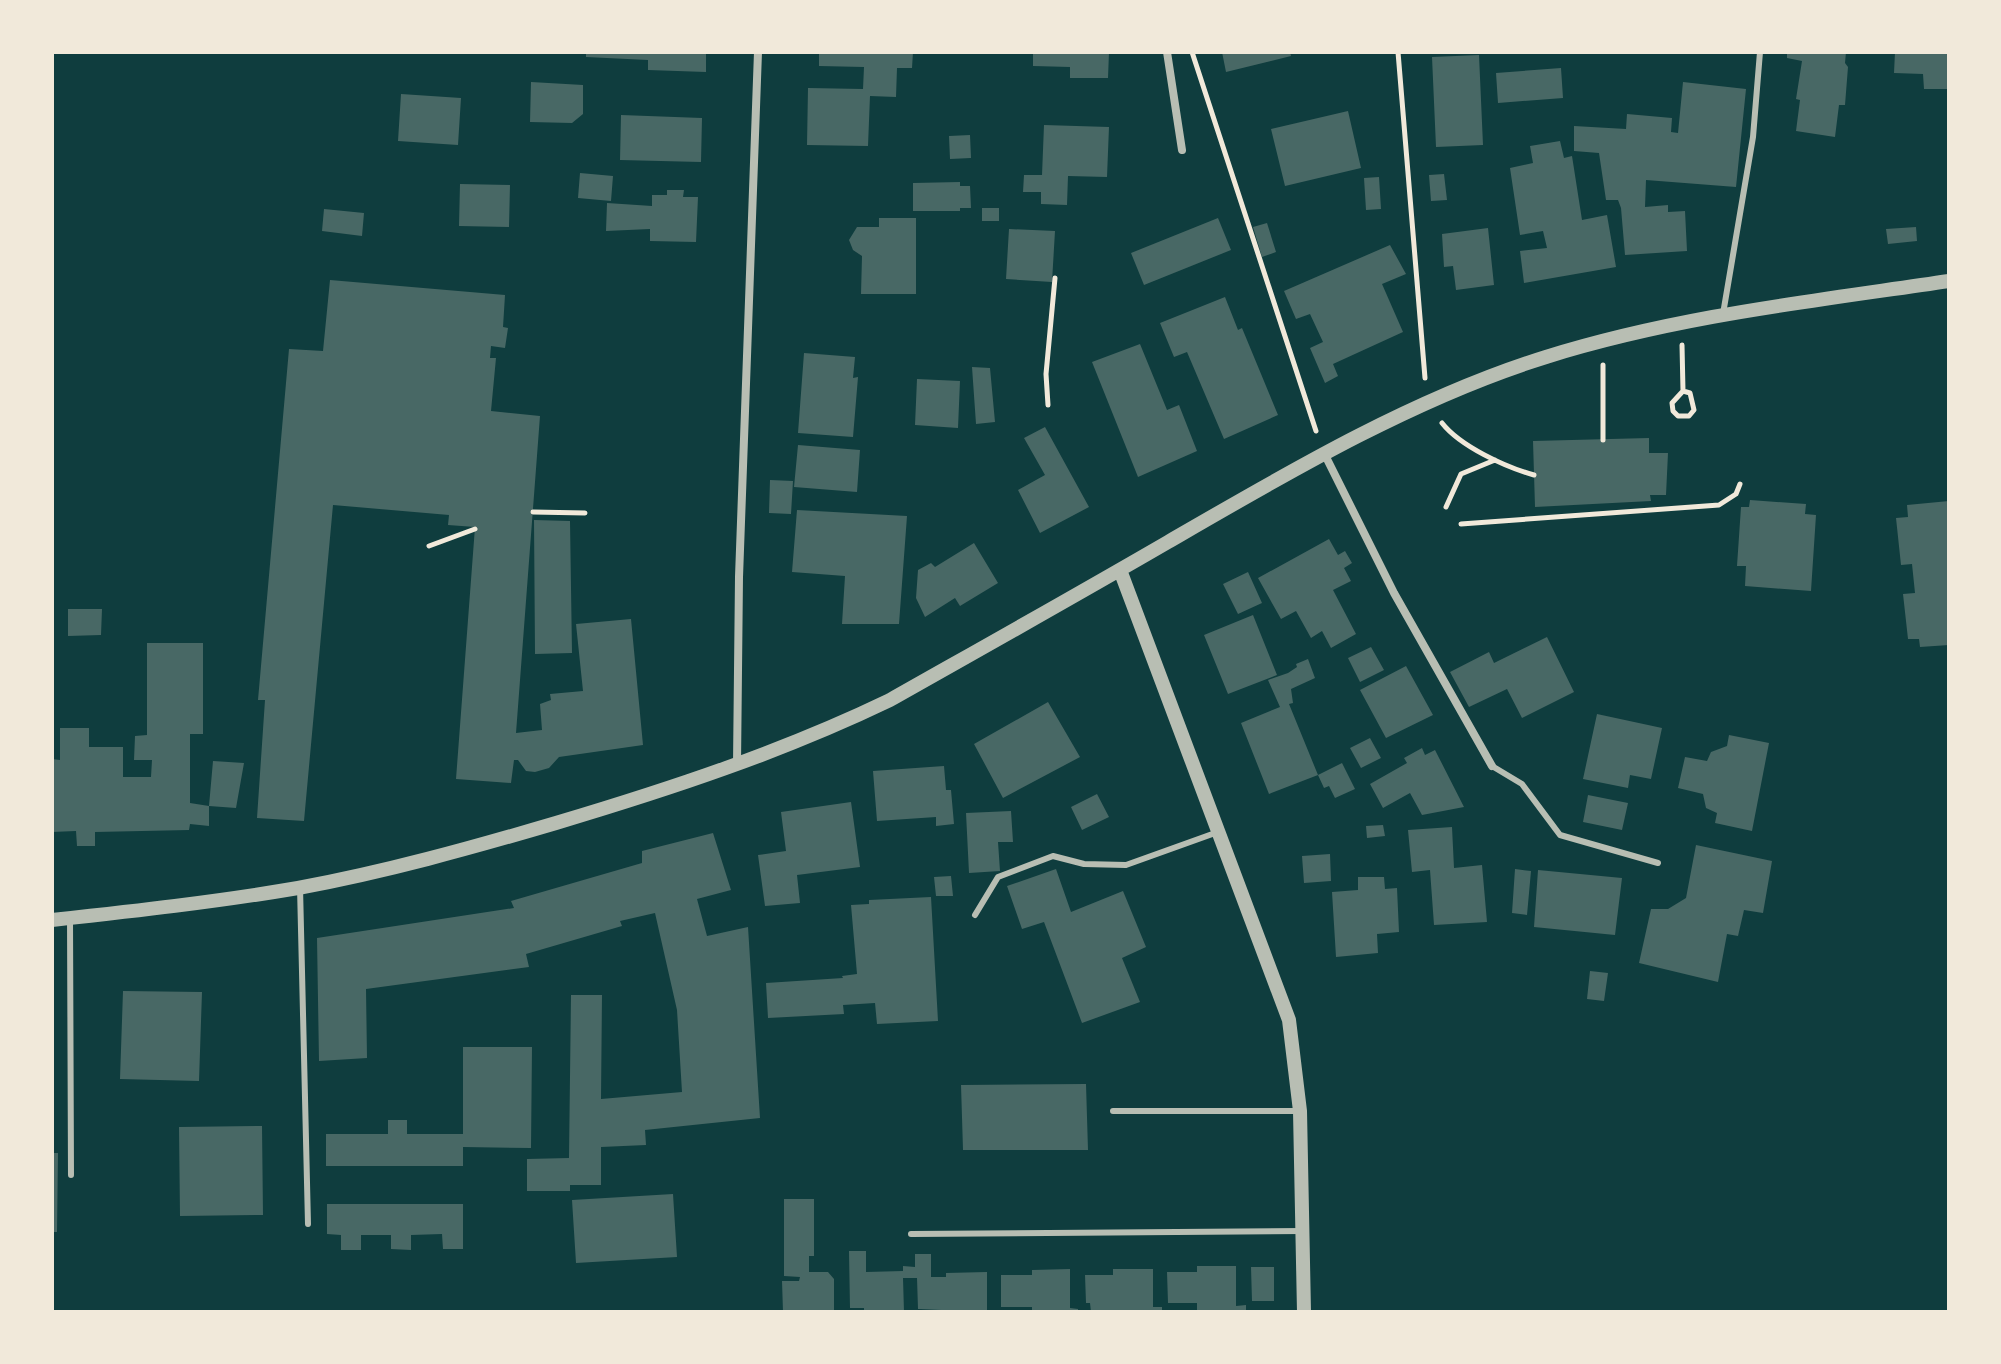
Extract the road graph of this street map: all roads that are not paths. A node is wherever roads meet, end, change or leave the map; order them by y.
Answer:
1 (758, 52) edge
2 (1167, 52) edge
3 (1760, 52) edge
4 (1182, 150) dead end
5 (1949, 281) edge
6 (1723, 315) junction
7 (1324, 453) junction
8 (1120, 570) junction
9 (737, 765) junction
10 (1492, 766) joint
11 (1218, 832) junction
12 (1658, 863) dead end
13 (300, 887) junction
14 (975, 915) dead end
15 (70, 918) junction
16 (52, 920) edge
17 (1113, 1111) dead end
18 (1300, 1111) junction
19 (71, 1175) dead end
20 (308, 1224) dead end
21 (1303, 1231) junction
22 (911, 1234) dead end
23 (1304, 1312) edge

1 - 9 street
2 - 4 street
3 - 6 lane
5 - 6 street
6 - 7 street
7 - 8 street
7 - 10 street
8 - 9 street
8 - 11 street
9 - 13 street
10 - 12 lane
11 - 14 lane
11 - 18 street
13 - 15 street
13 - 20 lane
15 - 16 street
15 - 19 lane
17 - 18 lane
18 - 21 street
21 - 22 lane
21 - 23 street

